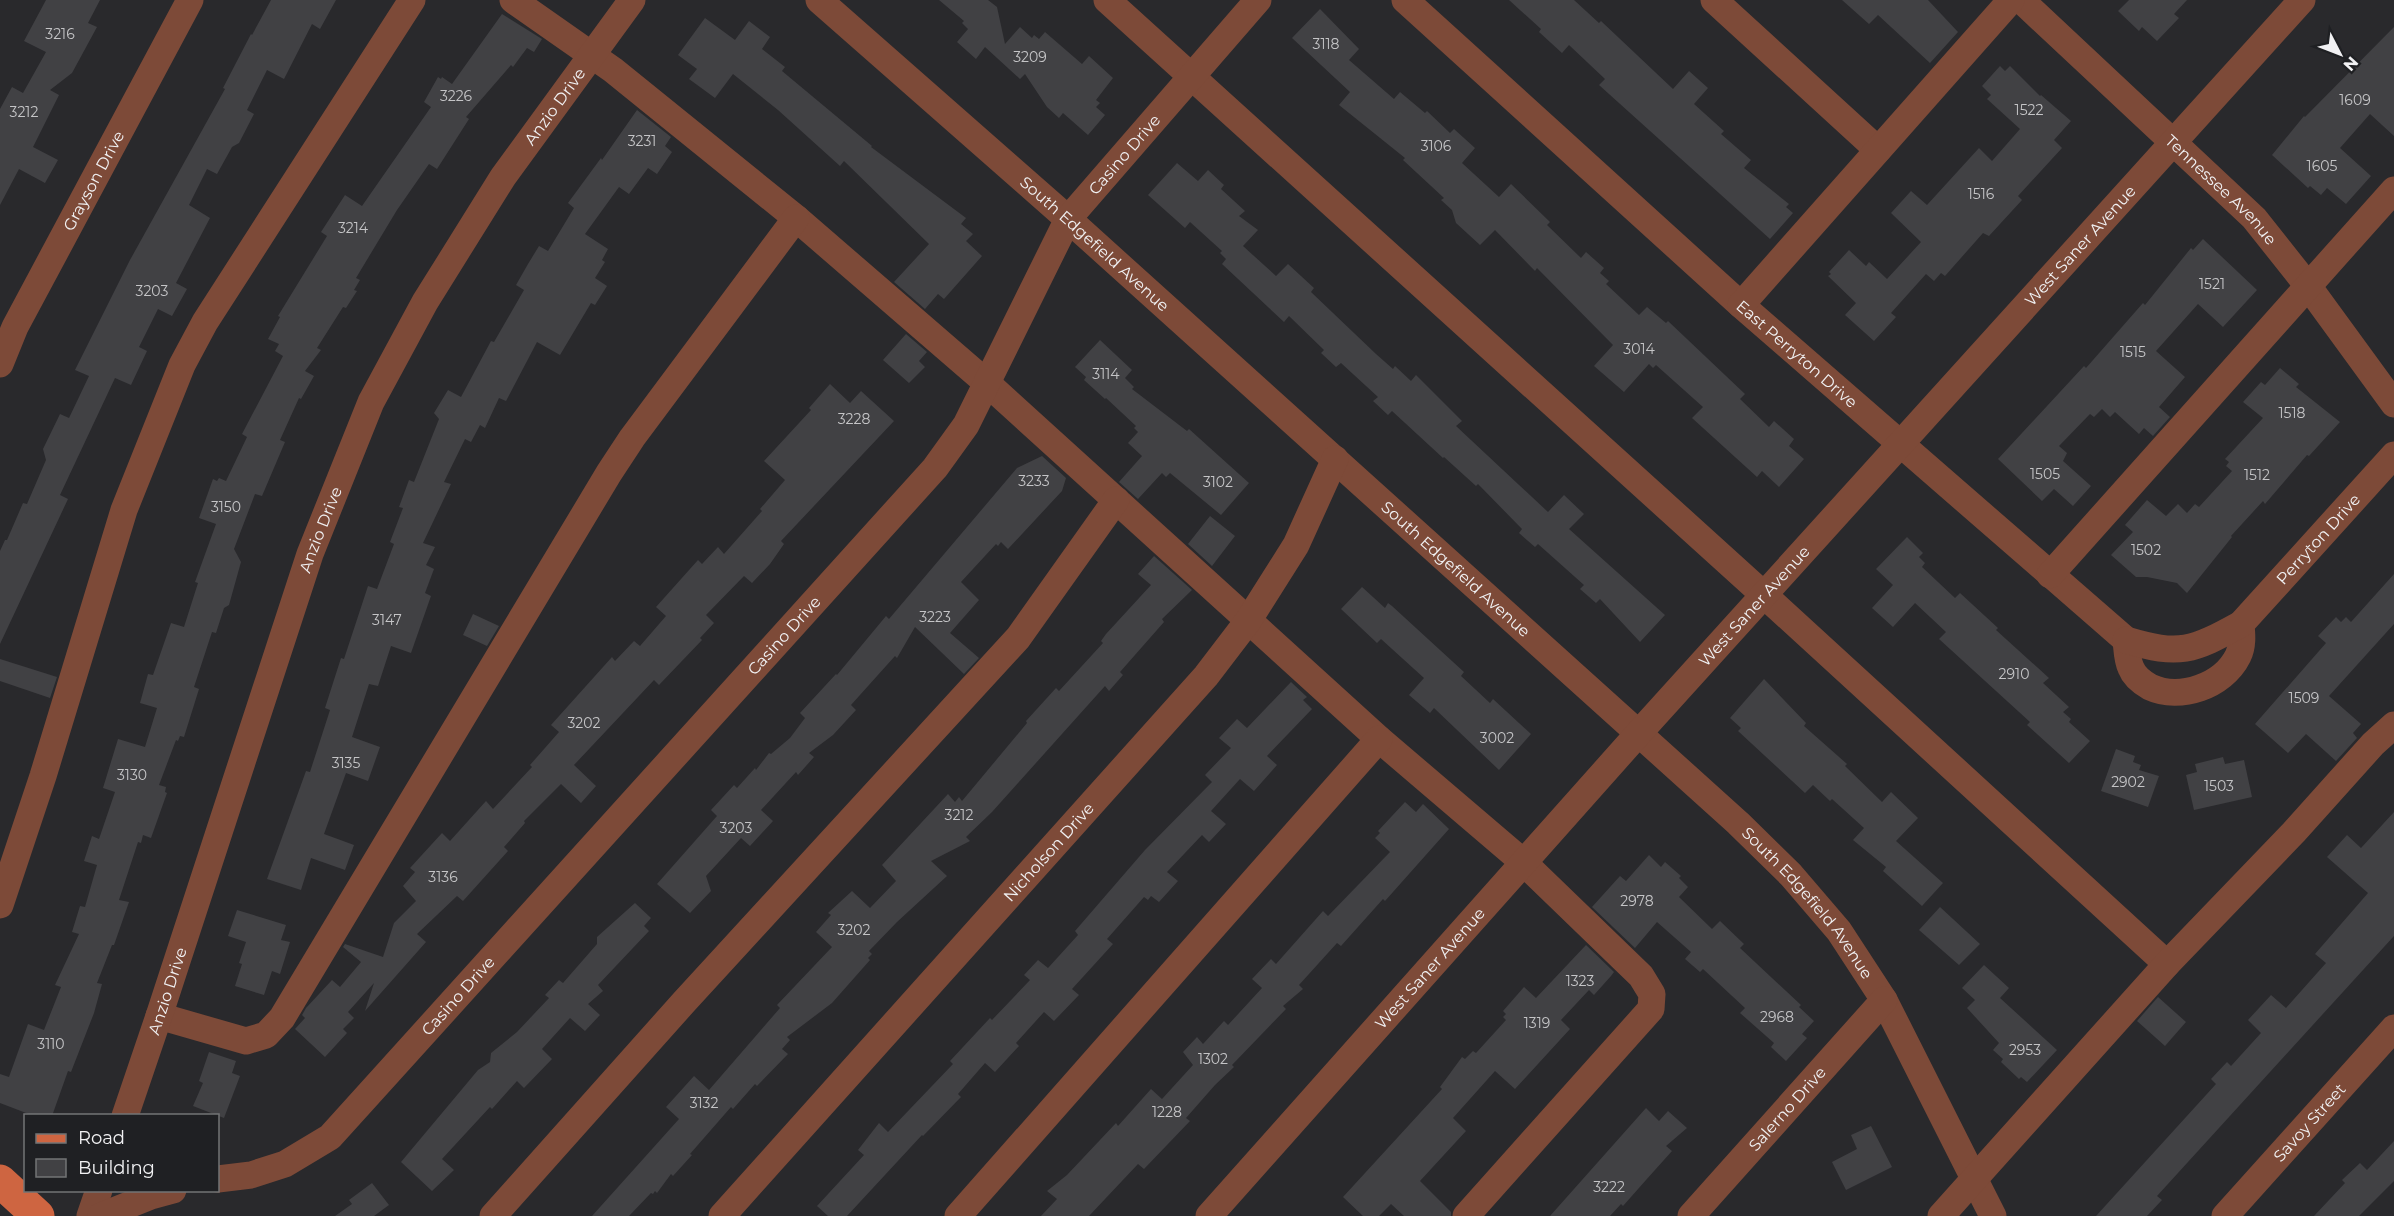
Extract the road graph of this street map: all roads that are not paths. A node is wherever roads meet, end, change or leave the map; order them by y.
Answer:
1 (190, 0) edge
2 (412, 0) edge
3 (513, 0) edge
4 (632, 0) edge
5 (819, 0) edge
6 (1107, 0) edge
7 (1258, 0) edge
8 (1405, 0) edge
9 (1713, 0) edge
10 (2011, 0) edge
11 (2020, 0) edge
12 (2302, 0) edge
13 (592, 54) junction
14 (1191, 76) junction
15 (2174, 141) junction
16 (1878, 150) junction
17 (2394, 190) edge
18 (796, 218) junction
19 (1068, 219) junction
20 (2308, 286) junction
21 (1741, 305) junction
22 (0, 364) edge
23 (988, 384) junction
24 (2394, 404) edge
25 (1901, 444) junction
26 (2394, 455) edge
27 (1335, 459) junction
28 (1116, 500) junction
29 (2050, 575) junction
30 (1764, 595) junction
31 (1248, 621) junction
32 (2241, 624) junction
33 (2126, 640) junction
34 (2394, 725) edge
35 (1638, 734) junction
36 (1379, 739) junction
37 (1523, 862) junction
38 (0, 905) edge
39 (2167, 964) junction
40 (1884, 1000) junction
41 (159, 1016) junction
42 (2394, 1028) edge
43 (126, 1114) edge
44 (1975, 1178) junction
45 (219, 1179) edge
46 (0, 1181) edge
47 (99, 1192) edge
48 (169, 1192) edge
49 (38, 1216) edge
50 (90, 1216) edge
51 (101, 1216) edge
52 (493, 1216) edge
53 (722, 1216) edge
54 (958, 1216) edge
55 (1209, 1216) edge
56 (1466, 1216) edge
57 (1690, 1216) edge
58 (1941, 1216) edge
59 (1993, 1216) edge
60 (2225, 1216) edge

1 - 22 street, Grayson Drive
2 - 38 street
3 - 13 street
4 - 13 street, Anzio Drive
5 - 19 street, South Edgefield Avenue
6 - 14 street
7 - 14 street, Casino Drive
8 - 21 street, East Perryton Drive
9 - 16 street
10 - 16 street
11 - 15 street, Tennessee Avenue
12 - 15 street, West Saner Avenue
13 - 18 street
13 - 41 street, Anzio Drive
14 - 19 street, Casino Drive
14 - 30 street
15 - 20 street, Tennessee Avenue
15 - 25 street, West Saner Avenue
16 - 21 street
17 - 20 street
18 - 23 street
18 - 41 street
19 - 23 street, Casino Drive
19 - 27 street, South Edgefield Avenue
20 - 24 street, Tennessee Avenue
20 - 29 street
21 - 25 street, East Perryton Drive
23 - 28 street
23 - 45 street, Casino Drive
25 - 29 street, East Perryton Drive
25 - 30 street, West Saner Avenue
26 - 32 street, Perryton Drive
27 - 31 street, Nicholson Drive
27 - 35 street, South Edgefield Avenue
28 - 31 street
28 - 52 street
29 - 33 street, East Perryton Drive
30 - 35 street, West Saner Avenue
30 - 39 street
31 - 36 street
31 - 53 street, Nicholson Drive
32 - 33 street, Perryton Drive
32 - 33 street
34 - 39 street
35 - 37 street, West Saner Avenue
35 - 40 street, South Edgefield Avenue
36 - 37 street
36 - 54 street
37 - 55 street, West Saner Avenue
37 - 56 street
39 - 44 street
40 - 44 street, South Edgefield Avenue
40 - 57 street, Salerno Drive
41 - 43 street, Anzio Drive
42 - 60 street, Savoy Street
44 - 58 street
44 - 59 street, South Edgefield Avenue
46 - 49 main road
47 - 50 street
48 - 51 street

